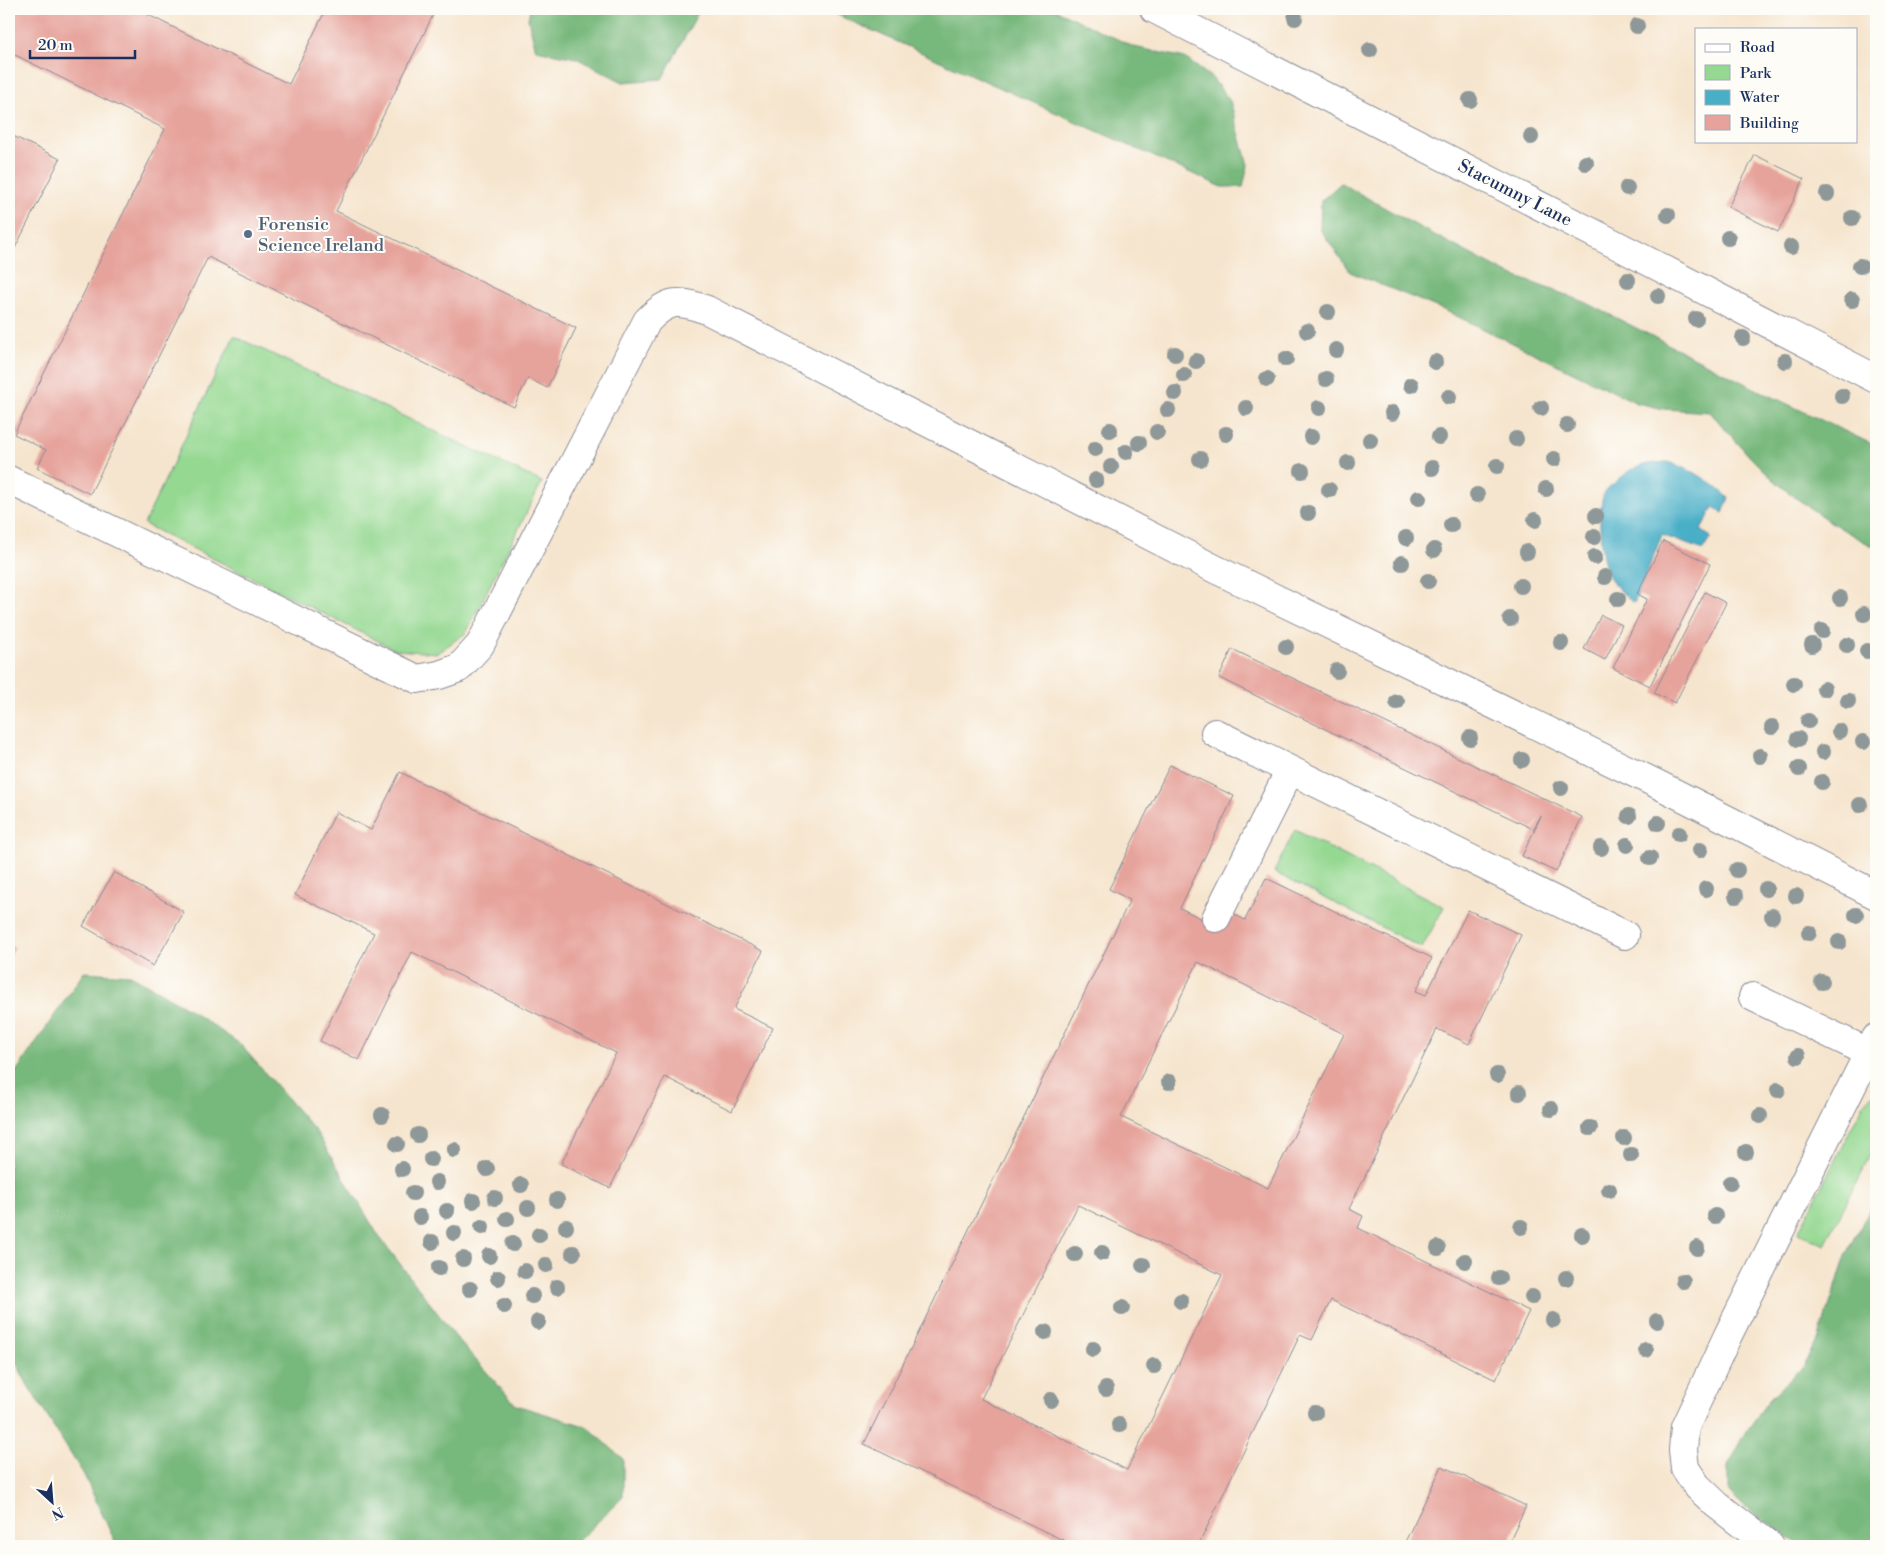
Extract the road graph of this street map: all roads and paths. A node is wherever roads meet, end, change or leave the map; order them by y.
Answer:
1 (1154, 9) edge
2 (1876, 379) edge
3 (9, 480) edge
4 (1214, 733) dead end
5 (1290, 770) junction
6 (1876, 895) edge
7 (1216, 918) dead end
8 (1625, 935) dead end
9 (1753, 996) dead end
10 (1874, 1049) edge
11 (1770, 1546) edge

1 - 2 street, Stacumny Lane
3 - 6 street
4 - 5 street
5 - 7 street
5 - 8 street
9 - 10 street
10 - 11 street

